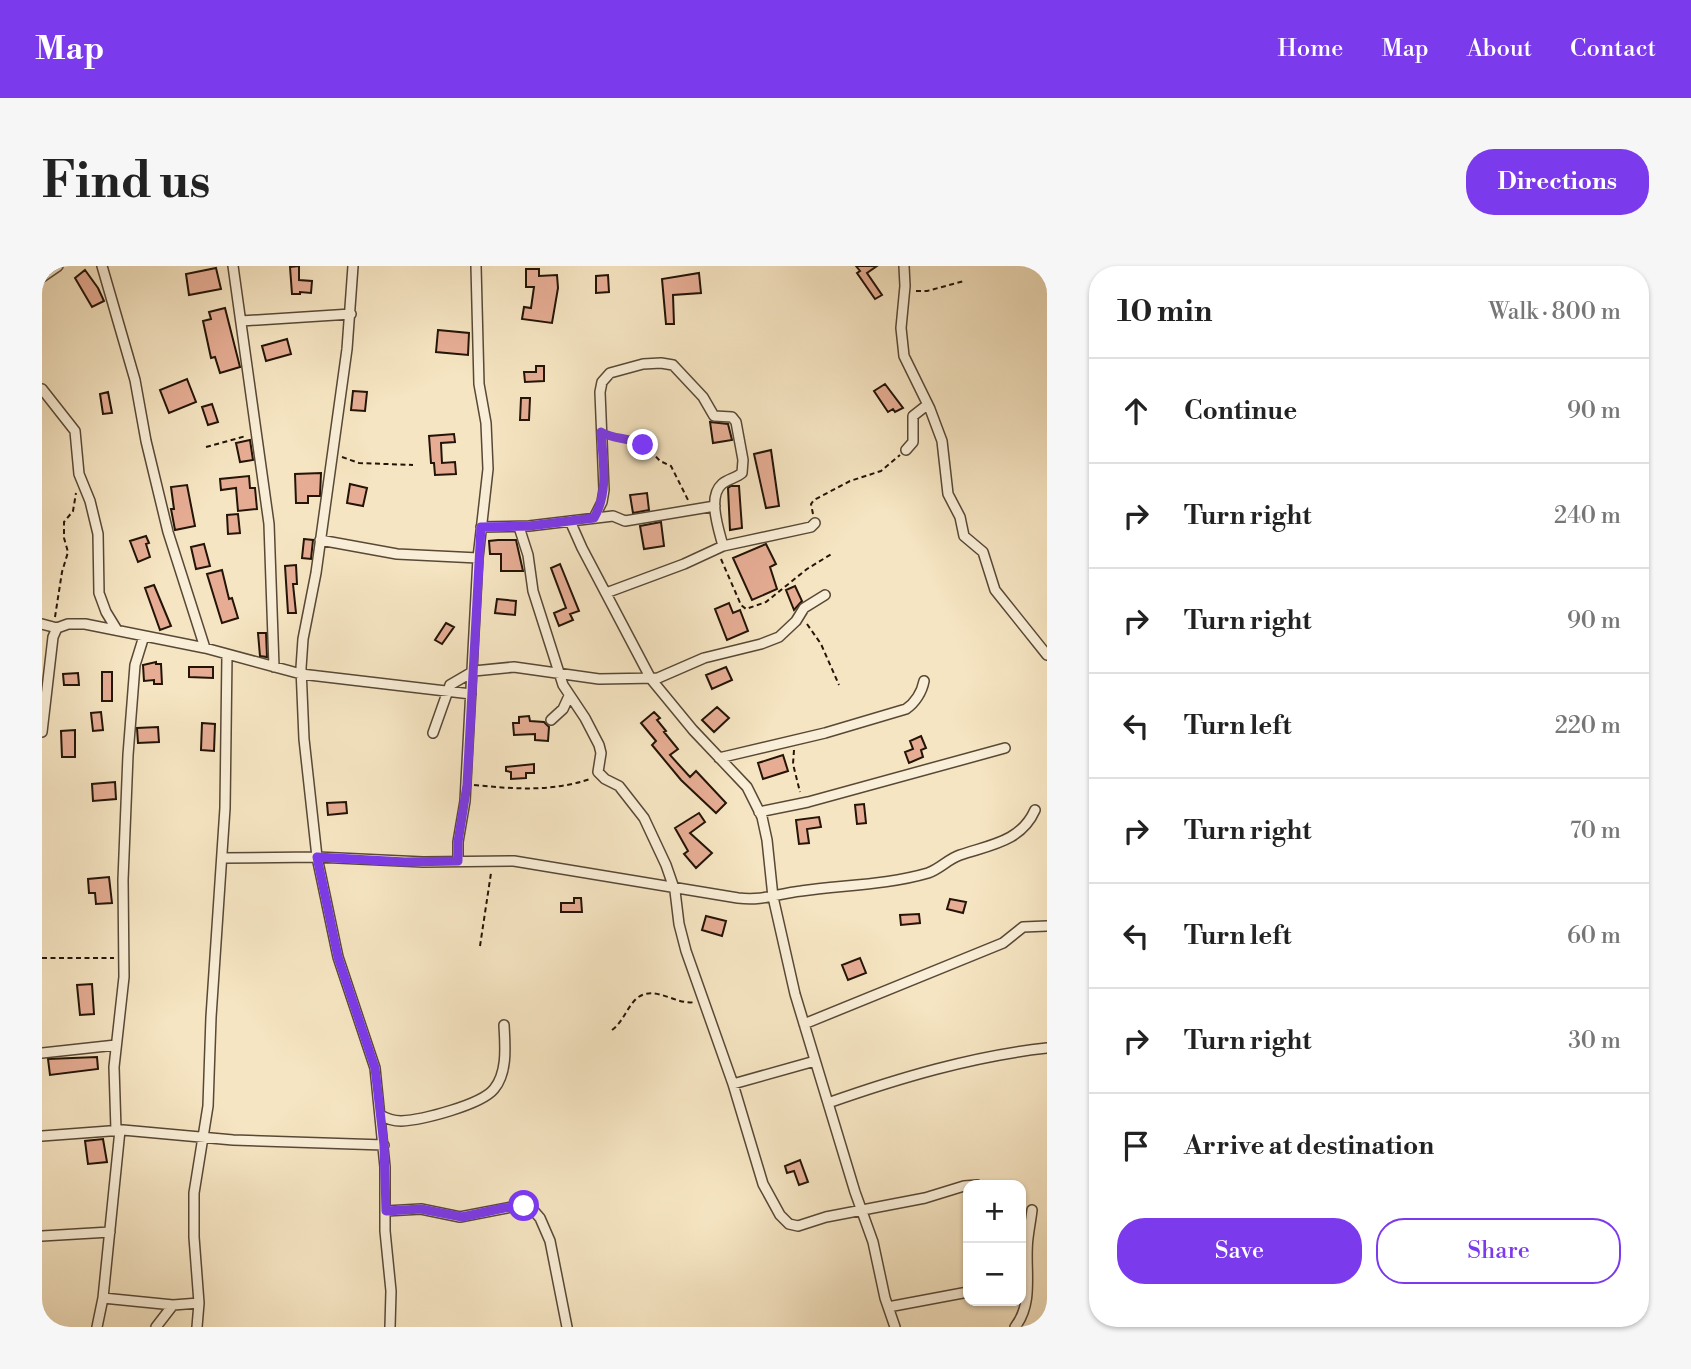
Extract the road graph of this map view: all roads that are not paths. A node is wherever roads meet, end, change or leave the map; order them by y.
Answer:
1 (58, 266) edge
2 (102, 266) edge
3 (233, 266) edge
4 (353, 266) edge
5 (476, 266) edge
6 (904, 266) edge
7 (42, 277) edge
8 (351, 314) junction
9 (241, 321) junction
10 (42, 389) edge
11 (928, 405) junction
12 (906, 450) road end
13 (715, 506) junction
14 (594, 518) junction
15 (570, 521) junction
16 (815, 523) road end
17 (481, 527) junction
18 (519, 527) junction
19 (320, 540) junction
20 (720, 547) junction
21 (478, 558) junction
22 (606, 593) junction
23 (824, 595) dead end
24 (42, 624) edge
25 (55, 627) junction
26 (117, 630) junction
27 (144, 636) junction
28 (205, 648) junction
29 (228, 655) junction
30 (1047, 655) edge
31 (274, 667) junction
32 (474, 671) junction
33 (301, 674) junction
34 (559, 674) junction
35 (651, 679) junction
36 (924, 681) dead end
37 (447, 691) junction
38 (471, 694) junction
39 (569, 696) junction
40 (551, 720) dead end
41 (42, 732) edge
42 (433, 733) dead end
43 (1005, 748) dead end
44 (719, 758) junction
45 (1035, 810) dead end
46 (759, 812) junction
47 (317, 857) junction
48 (223, 858) junction
49 (458, 861) junction
50 (674, 886) junction
51 (773, 897) junction
52 (1047, 926) edge
53 (804, 1024) junction
54 (504, 1025) dead end
55 (116, 1045) junction
56 (1047, 1048) edge
57 (42, 1053) edge
58 (815, 1061) junction
59 (733, 1084) junction
60 (828, 1102) junction
61 (380, 1115) junction
62 (118, 1130) junction
63 (42, 1136) edge
64 (205, 1136) junction
65 (384, 1145) junction
66 (963, 1186) edge
67 (1032, 1210) dead end
68 (386, 1211) junction
69 (863, 1211) junction
70 (1026, 1231) edge
71 (110, 1232) junction
72 (42, 1236) edge
73 (963, 1293) edge
74 (103, 1298) junction
75 (199, 1303) junction
76 (173, 1305) junction
77 (1024, 1306) edge
78 (888, 1307) junction
79 (97, 1327) edge
80 (156, 1327) edge
81 (197, 1327) edge
82 (390, 1327) edge
83 (567, 1327) edge
84 (895, 1327) edge
85 (1015, 1327) edge

1 - 7 street
2 - 28 street
3 - 9 street
4 - 8 street
5 - 17 street
6 - 11 street
8 - 9 street
8 - 19 street
9 - 31 street
10 - 26 street
11 - 12 street
11 - 30 street
13 - 14 street
13 - 14 street
13 - 20 street
14 - 15 street
15 - 18 street
15 - 22 street
16 - 20 street
17 - 18 street
17 - 21 street
18 - 34 street
19 - 21 street
19 - 33 street
20 - 22 street
21 - 32 street
22 - 35 street
23 - 35 street
24 - 25 street
25 - 26 street
25 - 41 street
26 - 27 street
27 - 28 street
27 - 55 street
28 - 29 street
29 - 31 street
29 - 48 street
31 - 33 street
32 - 34 street
32 - 37 street
32 - 38 street
33 - 37 street
33 - 47 street
34 - 35 street
34 - 39 street
35 - 44 street
36 - 44 street
37 - 38 street
37 - 42 street
38 - 49 street
39 - 40 street
39 - 50 street
43 - 46 street
44 - 46 street
45 - 51 street
46 - 51 street
47 - 48 street
47 - 49 street
47 - 61 street
48 - 64 street
49 - 50 street
50 - 51 street
50 - 59 street
51 - 53 street
52 - 53 street
53 - 58 street
54 - 61 street
55 - 57 street
55 - 62 street
56 - 60 street
58 - 59 street
58 - 60 street
59 - 69 street
60 - 69 street
61 - 65 street
62 - 63 street
62 - 64 street
62 - 71 street
64 - 65 street
64 - 75 street
65 - 68 street
66 - 69 street
67 - 70 street
68 - 82 street
68 - 83 street
69 - 78 street
71 - 72 street
71 - 74 street
73 - 78 street
74 - 76 street
74 - 79 street
75 - 76 street
75 - 81 street
76 - 80 street
77 - 85 street
78 - 84 street

